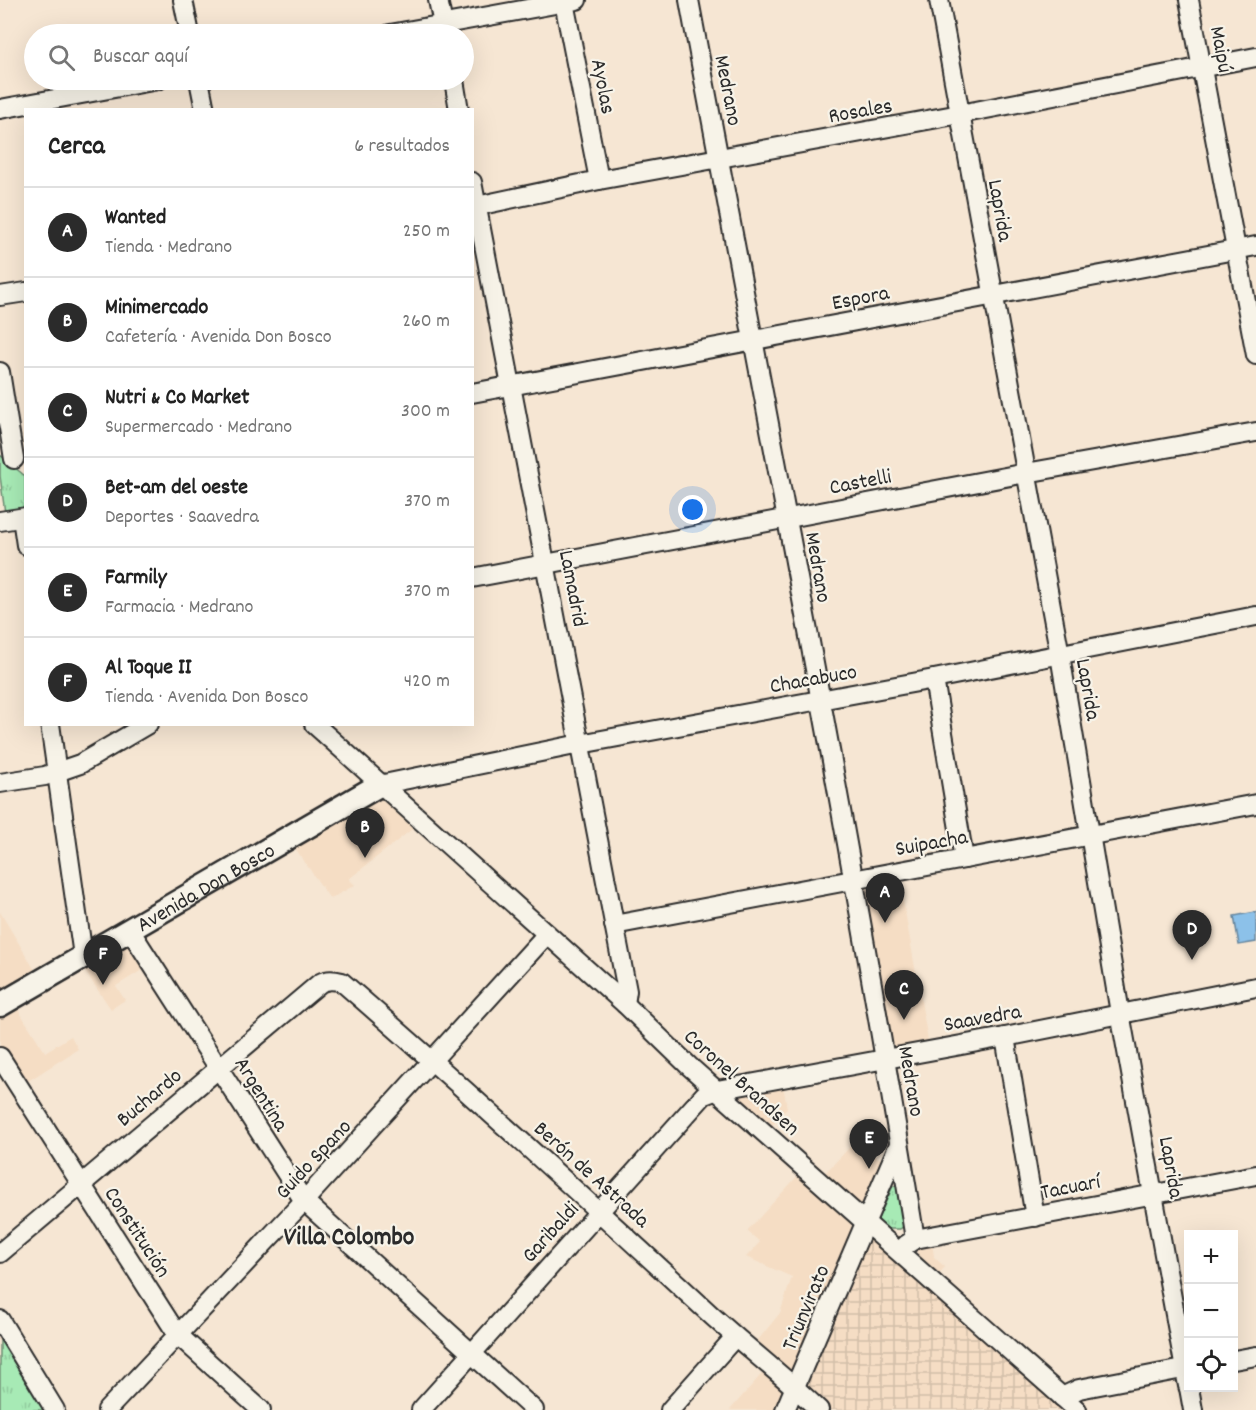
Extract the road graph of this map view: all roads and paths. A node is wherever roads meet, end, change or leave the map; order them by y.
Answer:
1 (183, 0) edge
2 (438, 0) edge
3 (689, 0) edge
4 (939, 0) edge
5 (1189, 0) edge
6 (570, 1) edge
7 (188, 24) edge
8 (443, 24) edge
9 (466, 24) edge
10 (1256, 57) edge
11 (1202, 67) junction
12 (104, 90) edge
13 (201, 90) edge
14 (456, 90) edge
15 (205, 108) edge
16 (459, 108) edge
17 (0, 109) edge
18 (960, 114) junction
19 (718, 159) junction
20 (599, 180) junction
21 (475, 206) edge
22 (1256, 246) edge
23 (1237, 249) junction
24 (24, 292) edge
25 (993, 294) junction
26 (0, 296) edge
27 (753, 341) junction
28 (1256, 355) edge
29 (0, 372) edge
30 (512, 385) junction
31 (474, 393) edge
32 (1256, 432) edge
33 (0, 446) edge
34 (20, 463) edge
35 (1026, 473) junction
36 (24, 517) edge
37 (787, 519) junction
38 (0, 521) edge
39 (546, 564) junction
40 (474, 578) edge
41 (1256, 616) edge
42 (1060, 655) junction
43 (934, 679) junction
44 (820, 700) junction
45 (50, 726) edge
46 (145, 726) edge
47 (319, 727) edge
48 (580, 744) junction
49 (57, 772) junction
50 (0, 783) edge
51 (379, 785) junction
52 (1256, 804) edge
53 (1090, 835) junction
54 (964, 860) junction
55 (853, 879) junction
56 (614, 925) junction
57 (130, 930) junction
58 (547, 934) junction
59 (83, 956) junction
60 (330, 980) joint
61 (1256, 987) edge
62 (625, 1004) junction
63 (0, 1005) edge
64 (1120, 1013) junction
65 (1005, 1037) junction
66 (0, 1058) edge
67 (885, 1058) junction
68 (434, 1061) junction
69 (219, 1068) junction
70 (717, 1090) junction
71 (899, 1144) junction
72 (1256, 1175) edge
73 (80, 1184) junction
74 (1153, 1193) junction
75 (304, 1201) junction
76 (599, 1212) junction
77 (1035, 1216) junction
78 (866, 1223) junction
79 (915, 1239) junction
80 (898, 1252) junction
81 (0, 1253) edge
82 (0, 1320) edge
83 (177, 1334) junction
84 (735, 1337) junction
85 (471, 1353) junction
86 (1256, 1356) edge
87 (1184, 1357) edge
88 (1238, 1359) edge
89 (1184, 1378) edge
90 (795, 1387) junction
91 (1190, 1392) edge
92 (1062, 1397) junction
93 (55, 1410) edge
94 (107, 1410) edge
95 (261, 1410) edge
96 (421, 1410) edge
97 (534, 1410) edge
98 (670, 1410) edge
99 (785, 1410) edge
100 (819, 1410) edge
101 (1077, 1410) edge
102 (1193, 1410) edge

1 - 7 street
2 - 8 street
3 - 19 street, Medrano
4 - 18 street, Laprida
5 - 11 street, Maipú
6 - 9 street
6 - 20 street, Ayolas
10 - 11 street, Rosales
11 - 18 street, Rosales
11 - 23 street, Maipú
12 - 17 street
13 - 15 street
14 - 16 street
18 - 19 street, Rosales
18 - 25 street, Laprida
19 - 20 street, Rosales
19 - 27 street, Medrano
20 - 21 street, Rosales
21 - 30 street, Lamadrid
22 - 23 street, Espora
23 - 25 street, Espora
23 - 28 street, Maipú
24 - 26 street
25 - 27 street, Espora
25 - 35 street, Laprida
27 - 30 street, Espora
27 - 37 street, Medrano
29 - 34 street
30 - 31 street, Espora
30 - 39 street, Lamadrid
32 - 35 street, Castelli
33 - 34 street
35 - 37 street, Castelli
35 - 42 street, Laprida
36 - 38 street
37 - 39 street, Castelli
37 - 44 street, Medrano
39 - 40 street, Castelli
39 - 48 street, Lamadrid
41 - 42 street, Chacabuco
42 - 43 street, Chacabuco
42 - 53 street, Laprida
43 - 44 street, Chacabuco
43 - 54 street
44 - 48 street, Chacabuco
44 - 55 street, Medrano
45 - 49 street
46 - 49 street
47 - 51 street, Coronel Brandsen
48 - 51 street, Chacabuco
48 - 56 street, Lamadrid
49 - 50 street
49 - 59 street
51 - 57 main road, Avenida Don Bosco
51 - 58 street, Coronel Brandsen
52 - 53 street, Suipacha
53 - 54 street, Suipacha
53 - 64 street, Laprida
54 - 55 street, Suipacha
55 - 56 street, Suipacha
55 - 67 street, Medrano
56 - 62 street, Lamadrid
57 - 59 main road, Avenida Don Bosco
57 - 69 street, Argentina
58 - 62 street, Coronel Brandsen
58 - 68 street, Guido Spano
59 - 63 main road, Avenida Don Bosco
60 - 68 street, Berón de Astrada
60 - 69 street, Buchardo
61 - 64 street, Saavedra
62 - 70 street, Coronel Brandsen
64 - 65 street, Saavedra
64 - 74 street, Laprida
65 - 67 street, Saavedra
65 - 77 street
66 - 73 street, Constitución
67 - 70 street, Saavedra
67 - 71 street, Medrano
68 - 75 street, Guido Spano
68 - 76 street, Berón de Astrada
69 - 73 street, Buchardo
69 - 75 street, Argentina
70 - 76 street, Garibaldi
70 - 78 street, Coronel Brandsen
71 - 78 street, Medrano
71 - 79 street, Medrano
72 - 74 street, Tacuarí
73 - 81 street, Buchardo
73 - 83 street, Constitución
74 - 77 street, Tacuarí
74 - 87 street, Laprida
75 - 83 street, Guido Spano
75 - 85 street, Argentina
76 - 84 street, Berón de Astrada
76 - 85 street, Garibaldi
77 - 79 street, Tacuarí
78 - 80 street, Coronel Brandsen
78 - 90 street, Triunvirato
79 - 80 street, Tacuarí
80 - 92 street, Coronel Brandsen
82 - 93 street
83 - 94 street, Guido Spano
83 - 95 street, Constitución
84 - 90 street, Berón de Astrada
84 - 98 street
85 - 96 street, Garibaldi
85 - 97 street, Argentina
86 - 88 street
89 - 92 street
90 - 99 street, Triunvirato
90 - 100 street, Berón de Astrada
91 - 102 street, Laprida
92 - 101 street, Coronel Brandsen

